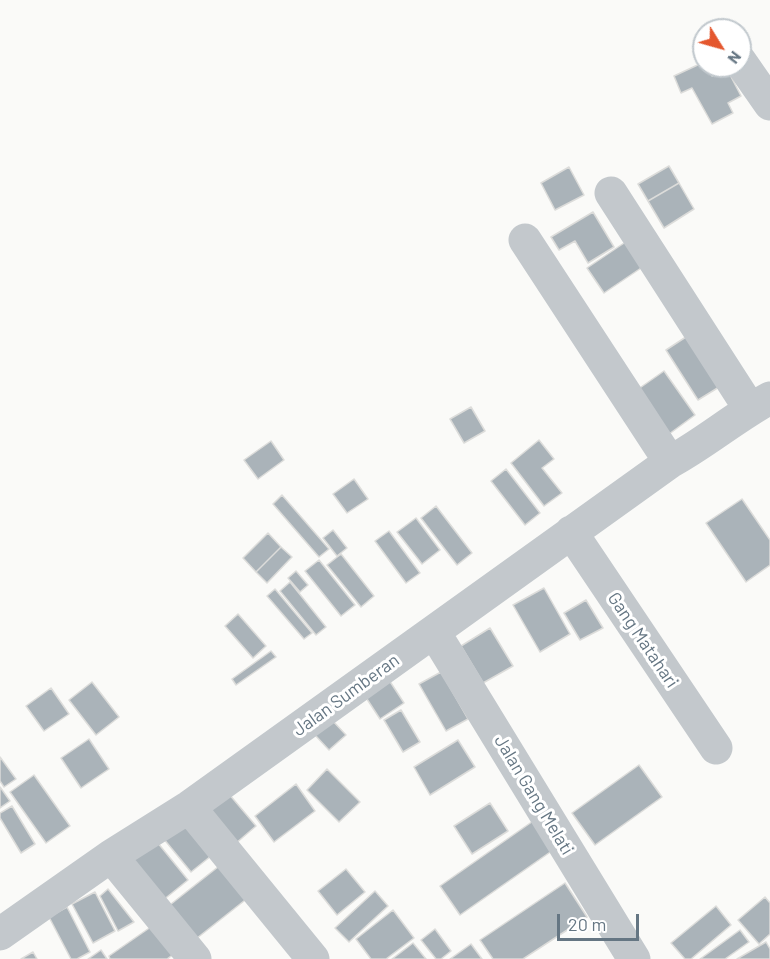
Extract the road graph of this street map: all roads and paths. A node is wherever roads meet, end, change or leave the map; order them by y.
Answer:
1 (752, 78) edge
2 (770, 104) edge
3 (611, 193) dead end
4 (525, 240) dead end
5 (760, 403) edge
6 (679, 457) junction
7 (571, 532) junction
8 (434, 632) junction
9 (716, 748) dead end
10 (189, 807) junction
11 (111, 856) junction
12 (0, 934) edge
13 (195, 959) edge
14 (313, 959) edge
15 (634, 959) edge

1 - 2 street
3 - 5 street
4 - 6 street
5 - 6 street, Jalan Sumberan
6 - 7 street, Jalan Sumberan
7 - 8 street, Jalan Sumberan
7 - 9 street, Gang Matahari
8 - 10 street, Jalan Sumberan
8 - 15 street, Jalan Gang Melati
10 - 11 street, Jalan Sumberan
10 - 14 street
11 - 12 street, Jalan Sumberan
11 - 13 street

